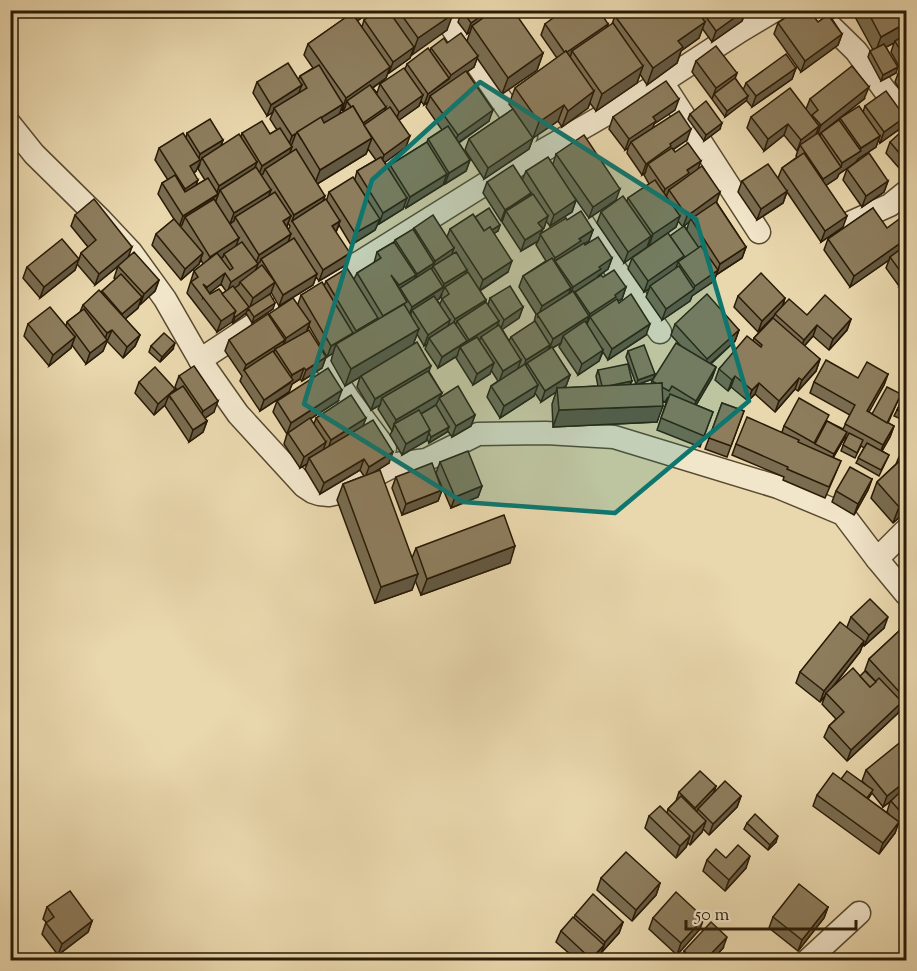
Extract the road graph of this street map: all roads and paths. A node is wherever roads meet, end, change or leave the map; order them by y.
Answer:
1 (440, 10) edge
2 (775, 10) edge
3 (814, 10) edge
4 (662, 82) junction
5 (906, 114) edge
6 (10, 124) edge
7 (538, 154) junction
8 (906, 192) edge
9 (852, 222) edge
10 (759, 232) dead end
11 (289, 304) junction
12 (660, 332) dead end
13 (200, 360) junction
14 (397, 464) junction
15 (906, 530) edge
16 (877, 559) junction
17 (906, 594) edge
18 (859, 913) dead end
19 (808, 960) edge

1 - 7 street
2 - 4 street
3 - 5 street
4 - 7 street
4 - 10 street
6 - 13 street
7 - 11 street
7 - 12 street
8 - 9 street
11 - 13 street
11 - 14 street
13 - 14 street
14 - 16 street
15 - 16 street
16 - 17 street
18 - 19 street

